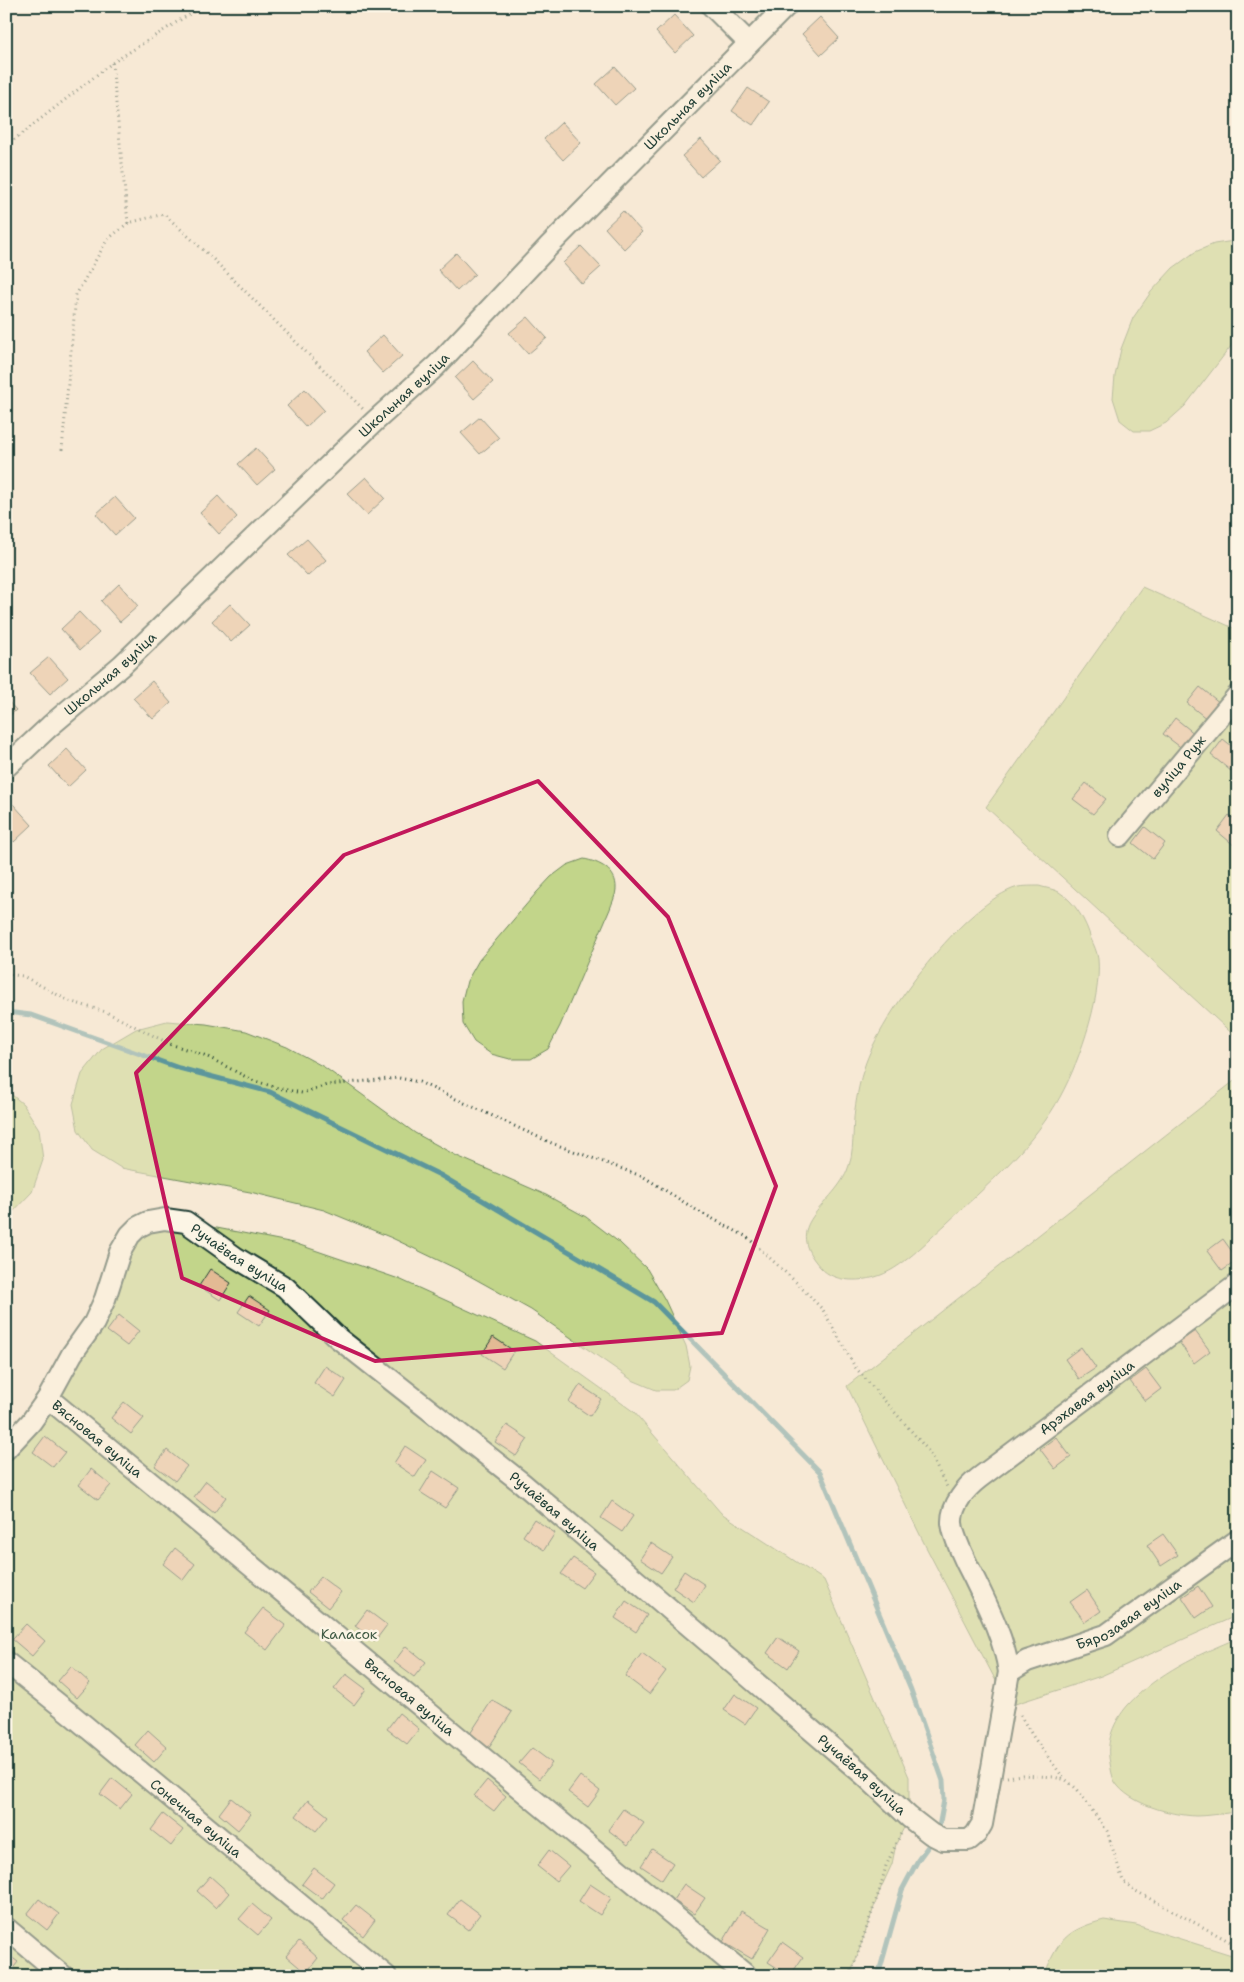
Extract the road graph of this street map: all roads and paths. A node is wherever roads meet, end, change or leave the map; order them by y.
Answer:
1 (206, 6) edge
2 (712, 6) edge
3 (786, 6) edge
4 (749, 43) junction
5 (112, 63) junction
6 (6, 146) edge
7 (128, 223) junction
8 (376, 421) junction
9 (62, 450) dead end
10 (1238, 695) edge
11 (6, 768) edge
12 (1120, 836) dead end
13 (6, 974) edge
14 (1238, 1284) edge
15 (48, 1398) junction
16 (6, 1449) edge
17 (954, 1514) junction
18 (1238, 1540) edge
19 (6, 1662) edge
20 (1007, 1682) junction
21 (1066, 1780) junction
22 (990, 1782) junction
23 (909, 1817) junction
24 (6, 1928) edge
25 (1238, 1946) edge
26 (63, 1976) edge
27 (386, 1976) edge
28 (748, 1976) edge
29 (850, 1976) edge

1 - 5 path
2 - 4 street
3 - 4 street, Школьная вуліца
4 - 8 street, Школьная вуліца
5 - 6 path
5 - 7 path
7 - 8 path
7 - 9 path
8 - 11 street, Школьная вуліца
10 - 12 street, вуліца Руж
13 - 17 path
14 - 17 street, Арэхавая вуліца
15 - 16 street
15 - 23 street, Ручаёвая вуліца
15 - 28 street, Вясновая вуліца
17 - 20 street
18 - 20 street, Бярозавая вуліца
19 - 27 street, Сонечная вуліца
20 - 21 path
20 - 22 street
21 - 22 path
21 - 25 path
22 - 23 street, Ручаёвая вуліца
23 - 29 path
24 - 26 street

